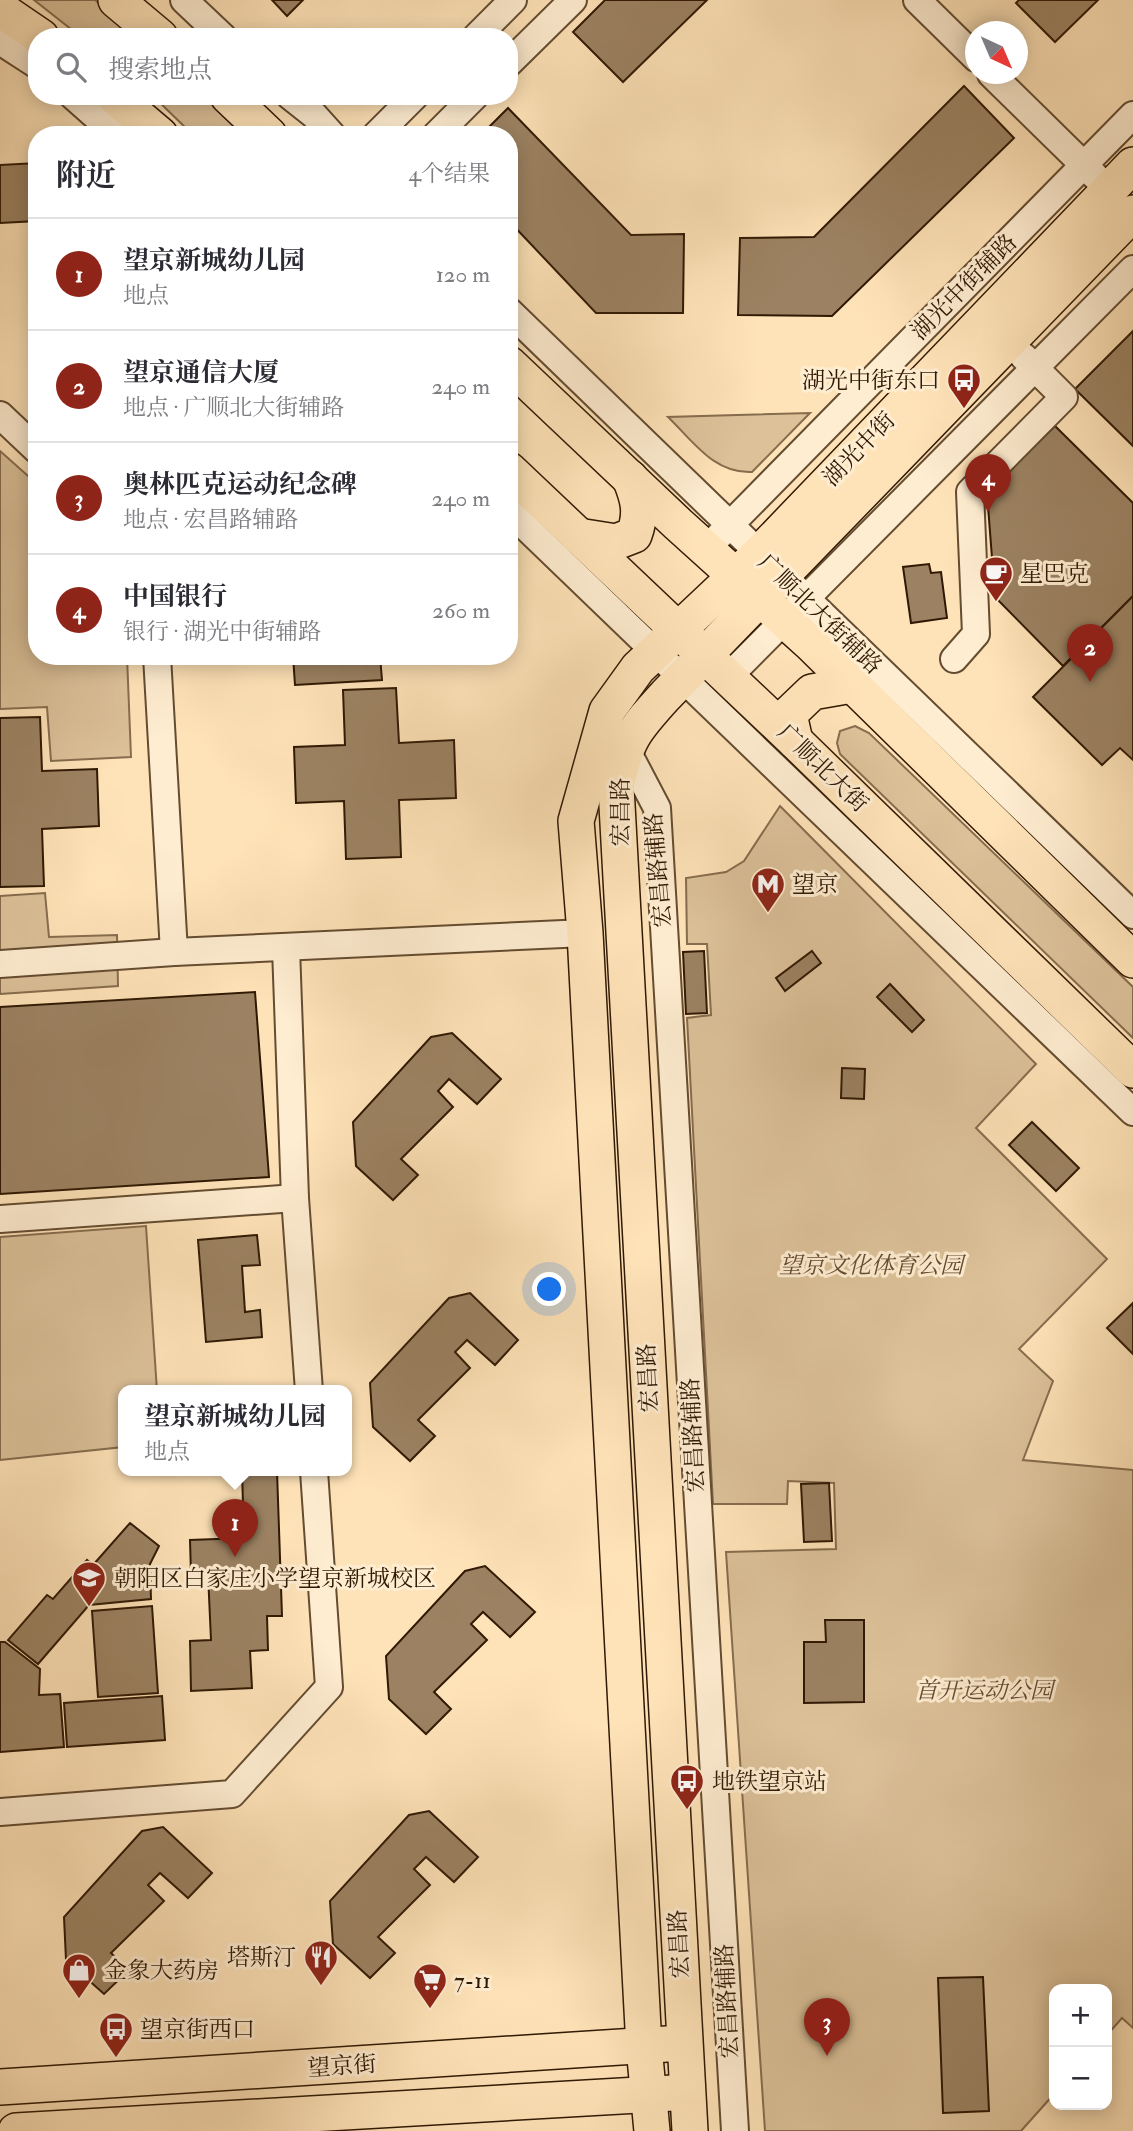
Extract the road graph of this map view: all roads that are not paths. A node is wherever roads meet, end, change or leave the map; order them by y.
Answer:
1 (116, 0) edge
2 (184, 0) edge
3 (513, 0) edge
4 (573, 0) edge
5 (917, 0) edge
6 (0, 9) edge
7 (28, 28) edge
8 (149, 28) edge
9 (214, 28) edge
10 (485, 28) edge
11 (0, 41) edge
12 (965, 48) edge
13 (518, 54) edge
14 (28, 59) edge
15 (1001, 84) edge
16 (84, 105) edge
17 (125, 105) edge
18 (237, 105) edge
19 (301, 105) edge
20 (406, 105) edge
21 (466, 105) edge
22 (1133, 115) edge
23 (107, 126) edge
24 (149, 126) edge
25 (260, 126) edge
26 (324, 126) edge
27 (385, 126) edge
28 (445, 126) edge
29 (1133, 165) edge
30 (1084, 166) junction
31 (1125, 205) edge
32 (1133, 269) edge
33 (518, 321) edge
34 (1010, 342) junction
35 (1035, 368) junction
36 (518, 372) edge
37 (0, 415) edge
38 (28, 441) edge
39 (630, 478) junction
40 (518, 479) edge
41 (518, 520) edge
42 (578, 536) junction
43 (718, 538) junction
44 (771, 587) junction
45 (656, 650) junction
46 (954, 659) dead end
47 (157, 665) edge
48 (705, 670) junction
49 (852, 685) junction
50 (795, 741) junction
51 (625, 747) junction
52 (1133, 915) edge
53 (585, 933) junction
54 (286, 948) junction
55 (174, 952) junction
56 (1133, 960) edge
57 (0, 964) edge
58 (1133, 1070) edge
59 (1133, 1112) edge
60 (295, 1198) junction
61 (0, 1219) edge
62 (309, 1385) edge
63 (314, 1476) edge
64 (0, 1812) edge
65 (684, 2042) junction
66 (644, 2047) junction
67 (0, 2087) edge
68 (687, 2091) junction
69 (649, 2096) junction
70 (16, 2131) edge
71 (652, 2131) edge
72 (690, 2131) edge
73 (735, 2131) edge

1 - 8 main road
2 - 9 street
3 - 10 street
4 - 13 street
5 - 12 street
6 - 7 main road
11 - 14 street
15 - 30 street
16 - 23 street
17 - 24 main road
18 - 25 main road
19 - 26 street
20 - 27 street
21 - 28 street
22 - 30 street, 湖光中街辅路
29 - 31 main road, 湖光中街
30 - 31 street
30 - 43 street, 湖光中街辅路
31 - 34 main road, 湖光中街
31 - 44 main road, 湖光中街
32 - 35 street
33 - 43 street
34 - 35 street
34 - 44 main road, 湖光中街
35 - 44 street
35 - 46 street
36 - 39 main road
37 - 38 street
39 - 42 main road
39 - 43 main road
40 - 42 main road, 广顺北大街
41 - 45 street
42 - 45 main road, 广顺北大街
43 - 44 main road
44 - 45 main road, 湖光中街
44 - 48 main road, 湖光中街
44 - 49 main road
44 - 52 street, 广顺北大街辅路
45 - 48 main road, 广顺北大街
45 - 53 main road, 宏昌路
47 - 55 street
48 - 50 main road, 广顺北大街
48 - 51 main road, 宏昌路
48 - 59 street
49 - 50 main road
49 - 56 main road
50 - 58 main road, 广顺北大街
51 - 65 main road, 宏昌路
51 - 73 street, 宏昌路辅路
53 - 54 street
53 - 66 main road, 宏昌路
54 - 55 street
54 - 60 street
55 - 57 street
60 - 61 street
60 - 62 street
63 - 64 street
65 - 66 main road, 望京街
65 - 68 main road, 宏昌路
66 - 67 main road, 望京街
66 - 69 main road, 宏昌路
68 - 69 main road, 望京街
68 - 72 main road, 宏昌路
69 - 70 main road, 望京街
69 - 71 main road, 宏昌路

